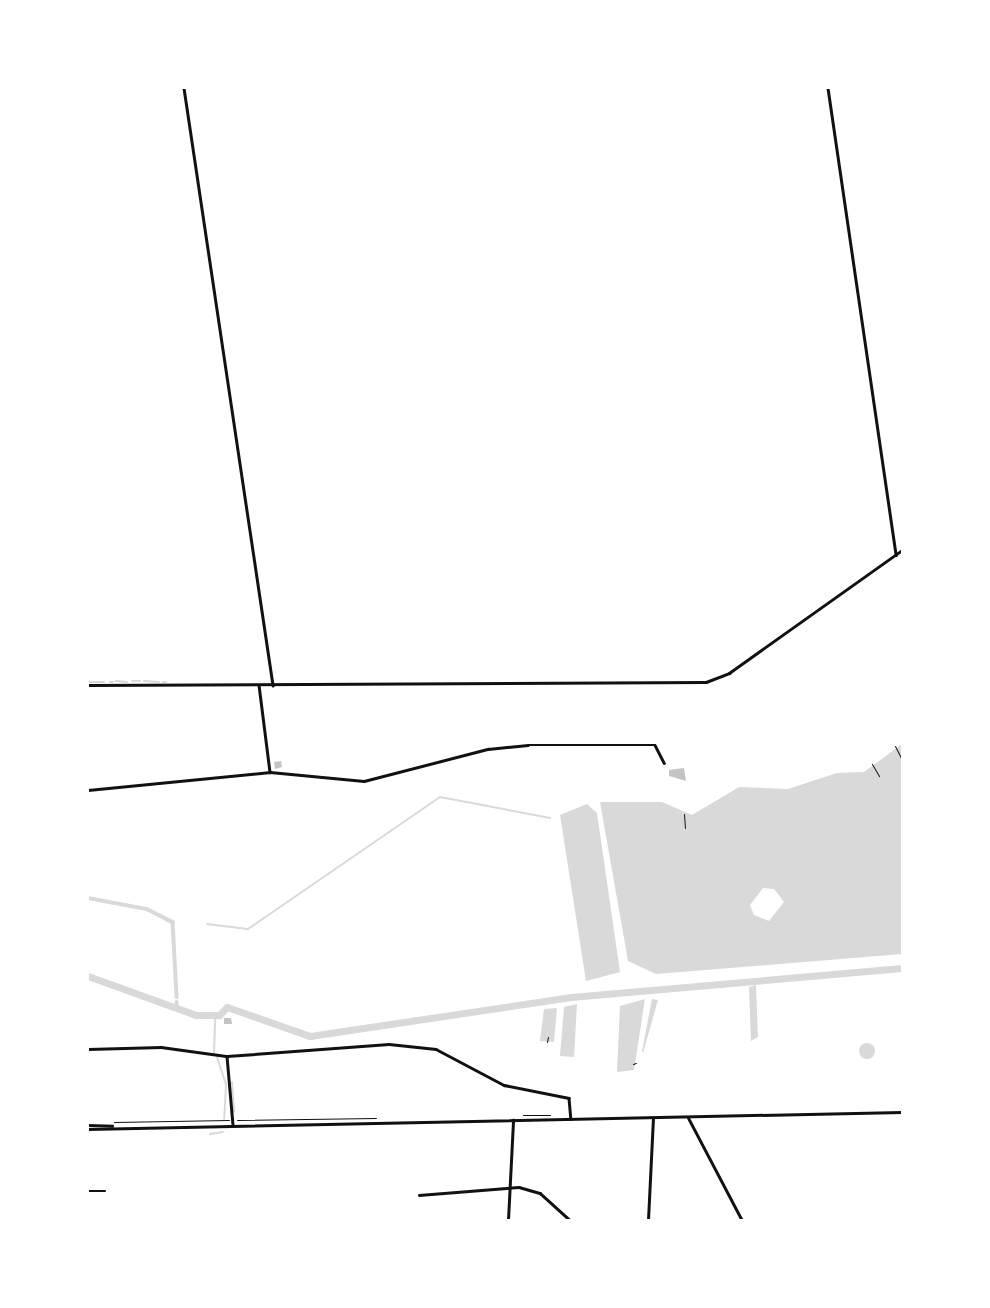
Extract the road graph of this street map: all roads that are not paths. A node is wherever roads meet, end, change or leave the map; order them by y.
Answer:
1 (184, 88) edge
2 (828, 88) edge
3 (902, 550) edge
4 (896, 555) junction
5 (88, 685) edge
6 (259, 685) junction
7 (272, 685) junction
8 (664, 763) dead end
9 (270, 772) junction
10 (88, 789) edge
11 (88, 1049) edge
12 (227, 1056) junction
13 (902, 1112) edge
14 (688, 1117) junction
15 (653, 1118) junction
16 (571, 1119) junction
17 (513, 1120) junction
18 (233, 1123) junction
19 (88, 1127) edge
20 (510, 1185) junction
21 (88, 1191) edge
22 (105, 1191) dead end
23 (419, 1193) dead end
24 (508, 1220) edge
25 (570, 1220) edge
26 (648, 1220) edge
27 (742, 1220) edge

1 - 7 street
2 - 4 street
3 - 4 street
4 - 7 street
5 - 6 street
6 - 7 street
6 - 9 street
8 - 9 street
9 - 10 street
11 - 12 street
12 - 16 street
12 - 18 street
13 - 14 street
14 - 15 street
14 - 27 street
15 - 16 street
15 - 26 street
16 - 17 street
17 - 18 street
17 - 20 street
18 - 19 street
20 - 23 street
20 - 24 street
20 - 25 street
21 - 22 street

